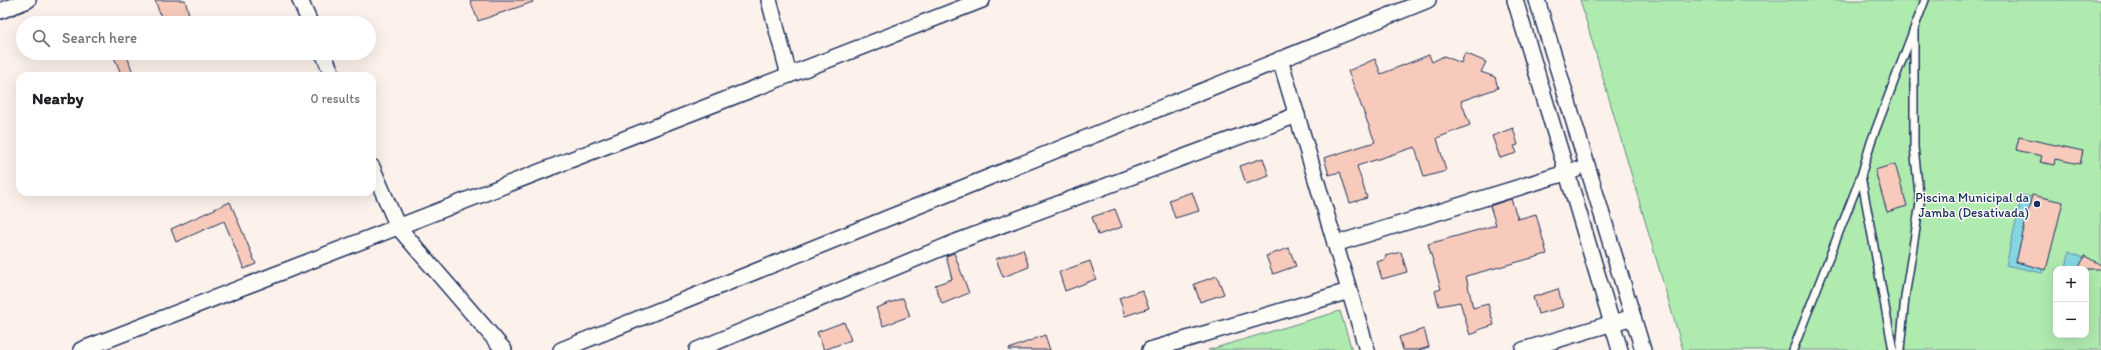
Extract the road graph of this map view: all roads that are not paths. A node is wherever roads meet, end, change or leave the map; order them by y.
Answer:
1 (28, 0) edge
2 (300, 0) edge
3 (769, 0) edge
4 (982, 0) edge
5 (1428, 0) edge
6 (1515, 0) edge
7 (1537, 0) edge
8 (1925, 0) edge
9 (0, 11) edge
10 (307, 16) edge
11 (1914, 30) junction
12 (1280, 59) junction
13 (326, 60) edge
14 (331, 72) edge
15 (789, 75) junction
16 (1297, 115) junction
17 (1587, 167) junction
18 (1567, 173) junction
19 (376, 176) edge
20 (1861, 176) junction
21 (398, 227) junction
22 (1335, 244) junction
23 (1350, 292) junction
24 (1633, 316) junction
25 (1612, 323) junction
26 (81, 350) edge
27 (504, 350) edge
28 (561, 350) edge
29 (697, 350) edge
30 (1150, 350) edge
31 (1367, 350) edge
32 (1523, 350) edge
33 (1620, 350) edge
34 (1643, 350) edge
35 (1793, 350) edge
36 (1893, 350) edge
37 (1900, 350) edge

1 - 9 street
2 - 10 street
3 - 15 street
4 - 15 street
5 - 12 street
6 - 18 street
7 - 17 street
8 - 11 lane
11 - 20 lane
11 - 37 lane
12 - 16 street
12 - 28 street
13 - 14 street
15 - 21 street
16 - 22 street
16 - 29 street
17 - 18 street
17 - 24 street
18 - 22 street
18 - 25 street
19 - 21 street
20 - 35 lane
20 - 36 lane
21 - 26 street
21 - 27 street
22 - 23 street
23 - 30 street
23 - 31 street
24 - 25 street
24 - 34 street
25 - 32 street
25 - 33 street

